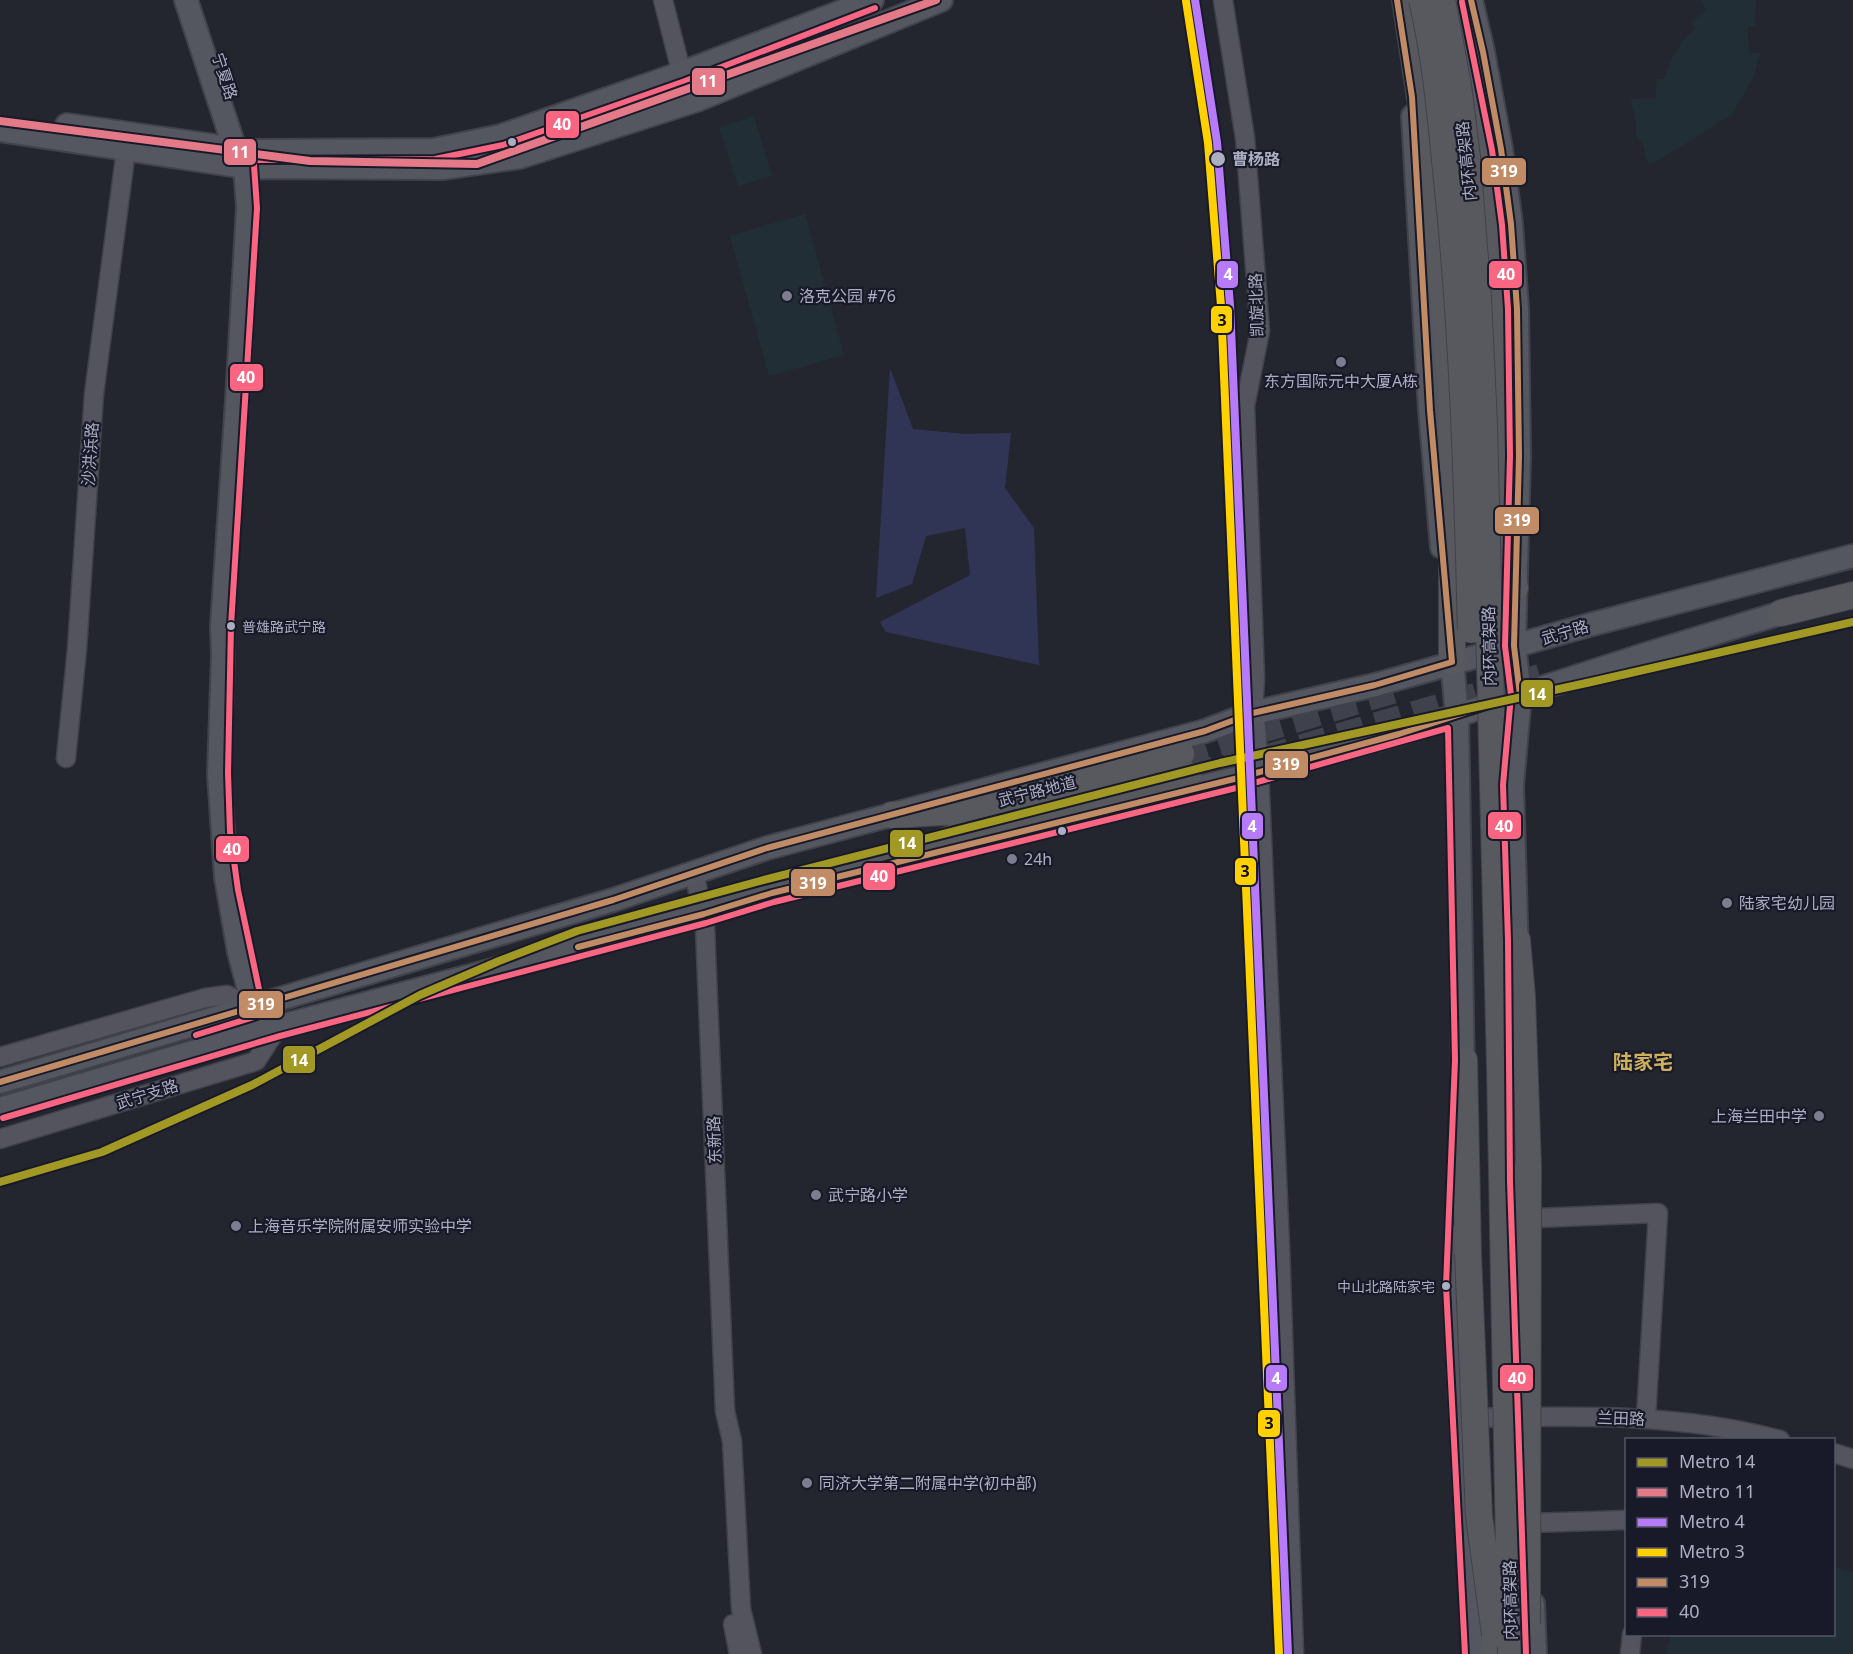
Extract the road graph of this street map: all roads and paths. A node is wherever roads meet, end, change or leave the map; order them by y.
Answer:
1 (186, 0) edge
2 (201, 0) edge
3 (663, 0) edge
4 (872, 0) edge
5 (941, 0) edge
6 (1223, 0) edge
7 (1397, 0) edge
8 (1405, 0) edge
9 (1422, 0) edge
10 (1442, 0) edge
11 (1455, 0) edge
12 (1471, 0) edge
13 (682, 73) junction
14 (690, 102) junction
15 (0, 116) edge
16 (0, 130) edge
17 (126, 150) junction
18 (243, 156) junction
19 (1853, 556) edge
20 (1853, 585) edge
21 (1515, 588) junction
22 (1853, 595) edge
23 (1781, 614) junction
24 (1514, 646) junction
25 (1452, 662) junction
26 (1520, 694) junction
27 (1253, 712) junction
28 (1457, 716) junction
29 (66, 758) dead end
30 (1259, 771) junction
31 (892, 815) junction
32 (907, 859) junction
33 (694, 871) junction
34 (704, 914) junction
35 (1517, 940) junction
36 (254, 1008) junction
37 (278, 1027) junction
38 (0, 1057) edge
39 (1464, 1060) junction
40 (0, 1082) edge
41 (0, 1109) edge
42 (0, 1138) edge
43 (1537, 1218) dead end
44 (725, 1411) junction
45 (1527, 1417) junction
46 (1461, 1418) junction
47 (1646, 1418) junction
48 (1770, 1438) edge
49 (1835, 1454) edge
50 (1853, 1459) edge
51 (1625, 1520) edge
52 (1531, 1523) junction
53 (1632, 1636) edge
54 (1495, 1644) edge
55 (739, 1654) edge
56 (752, 1654) edge
57 (1294, 1654) edge
58 (1474, 1654) edge
59 (1511, 1654) edge
60 (1527, 1654) edge
61 (1535, 1654) edge
62 (1630, 1654) edge

1 - 18 main road, 宁夏路
2 - 18 main road, 宁夏路
3 - 13 street
4 - 13 main road
5 - 14 main road
6 - 27 street, 凯旋北路
7 - 25 main road
8 - 25 highway
9 - 54 highway, 内环高架路, bridge
10 - 59 highway, 内环高架路, bridge
11 - 21 highway
12 - 21 main road
13 - 14 street
13 - 18 main road
14 - 18 main road
15 - 18 main road
16 - 17 main road
17 - 18 main road
17 - 29 street, 沙洪浜路
18 - 36 main road
19 - 24 main road, 武宁路
20 - 23 main road
21 - 24 main road
22 - 23 highway
23 - 26 main road
24 - 25 main road, 武宁路
24 - 26 main road
25 - 27 main road, 武宁路
25 - 28 main road
26 - 28 main road
26 - 35 main road
27 - 30 street, 凯旋北路
27 - 31 main road, 武宁路
28 - 30 main road
28 - 39 main road
30 - 32 main road
30 - 57 street, 凯旋北路
31 - 32 highway, 武宁路地道
31 - 33 main road, 武宁路
32 - 34 main road
33 - 34 street, 东新路
33 - 36 main road, 武宁路
34 - 37 main road
34 - 44 street, 东新路
35 - 45 main road
35 - 60 highway, bridge
36 - 37 main road
36 - 38 street
36 - 40 main road, 武宁路
37 - 41 main road
37 - 42 street, 武宁支路
39 - 46 main road
39 - 54 highway, bridge
43 - 47 street
44 - 55 street, 东新路
44 - 56 street, 东新路
45 - 46 street, 兰田路
45 - 47 street, 兰田路
45 - 52 main road
46 - 58 main road
47 - 48 street, 兰田路
49 - 50 street
51 - 52 street
52 - 61 main road
53 - 62 street

